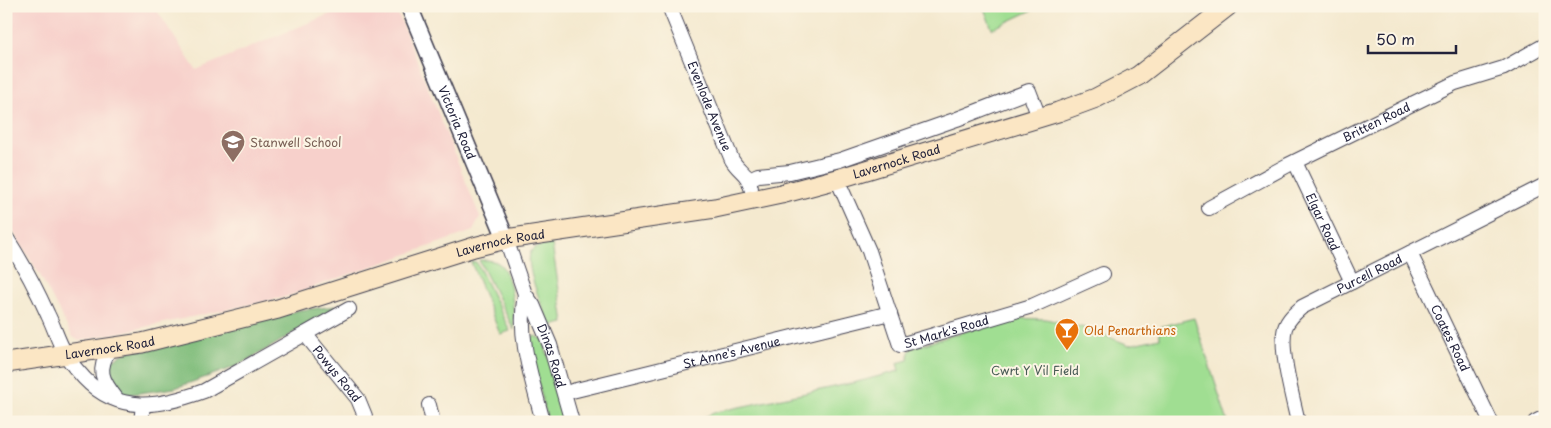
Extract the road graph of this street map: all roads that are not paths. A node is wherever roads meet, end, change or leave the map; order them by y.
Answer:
1 (409, 6) edge
2 (669, 6) edge
3 (1228, 6) edge
4 (1545, 45) edge
5 (1039, 117) junction
6 (1295, 162) junction
7 (749, 179) junction
8 (837, 179) junction
9 (1543, 190) edge
10 (754, 201) junction
11 (1209, 208) dead end
12 (6, 237) edge
13 (506, 239) junction
14 (1410, 252) junction
15 (1103, 274) dead end
16 (1352, 282) junction
17 (525, 294) junction
18 (348, 309) dead end
19 (890, 313) junction
20 (544, 328) junction
21 (304, 334) junction
22 (522, 335) junction
23 (110, 348) junction
24 (65, 354) junction
25 (6, 363) edge
26 (572, 391) dead end
27 (120, 402) junction
28 (143, 405) junction
29 (429, 405) dead end
30 (365, 416) dead end
31 (1545, 417) edge
32 (141, 422) edge
33 (433, 422) edge
34 (544, 422) edge
35 (572, 422) edge
36 (1298, 422) edge
37 (1491, 422) edge
38 (1535, 422) edge

1 - 13 street, Victoria Road
2 - 7 street, Evenlode Avenue
3 - 5 main road, Lavernock Road
4 - 6 street, Britten Road
5 - 7 street
5 - 8 main road, Lavernock Road
6 - 11 street, Britten Road
6 - 16 street, Elgar Road
7 - 10 street, Evenlode Avenue
8 - 10 main road, Lavernock Road
8 - 19 street, St Mark's Road
9 - 14 street, Purcell Road
10 - 13 main road, Lavernock Road
12 - 24 street
13 - 17 street, Dinas Road
13 - 23 main road, Lavernock Road
14 - 16 street, Purcell Road
14 - 37 street, Coates Road
15 - 19 street, St Mark's Road
16 - 36 street, Purcell Road
17 - 20 street, Dinas Road
17 - 22 street, Dinas Road
18 - 21 street, Lavernock Road
19 - 26 street, St Anne's Avenue
20 - 22 street
20 - 35 street, Dinas Road
21 - 28 street, Lavernock Road
21 - 30 street, Powys Road
22 - 34 street, Dinas Road
23 - 24 main road, Lavernock Road
23 - 27 street
24 - 25 main road
24 - 27 street, Lavernock Road
27 - 28 street, Lavernock Road
28 - 32 street
29 - 33 street
31 - 38 street

